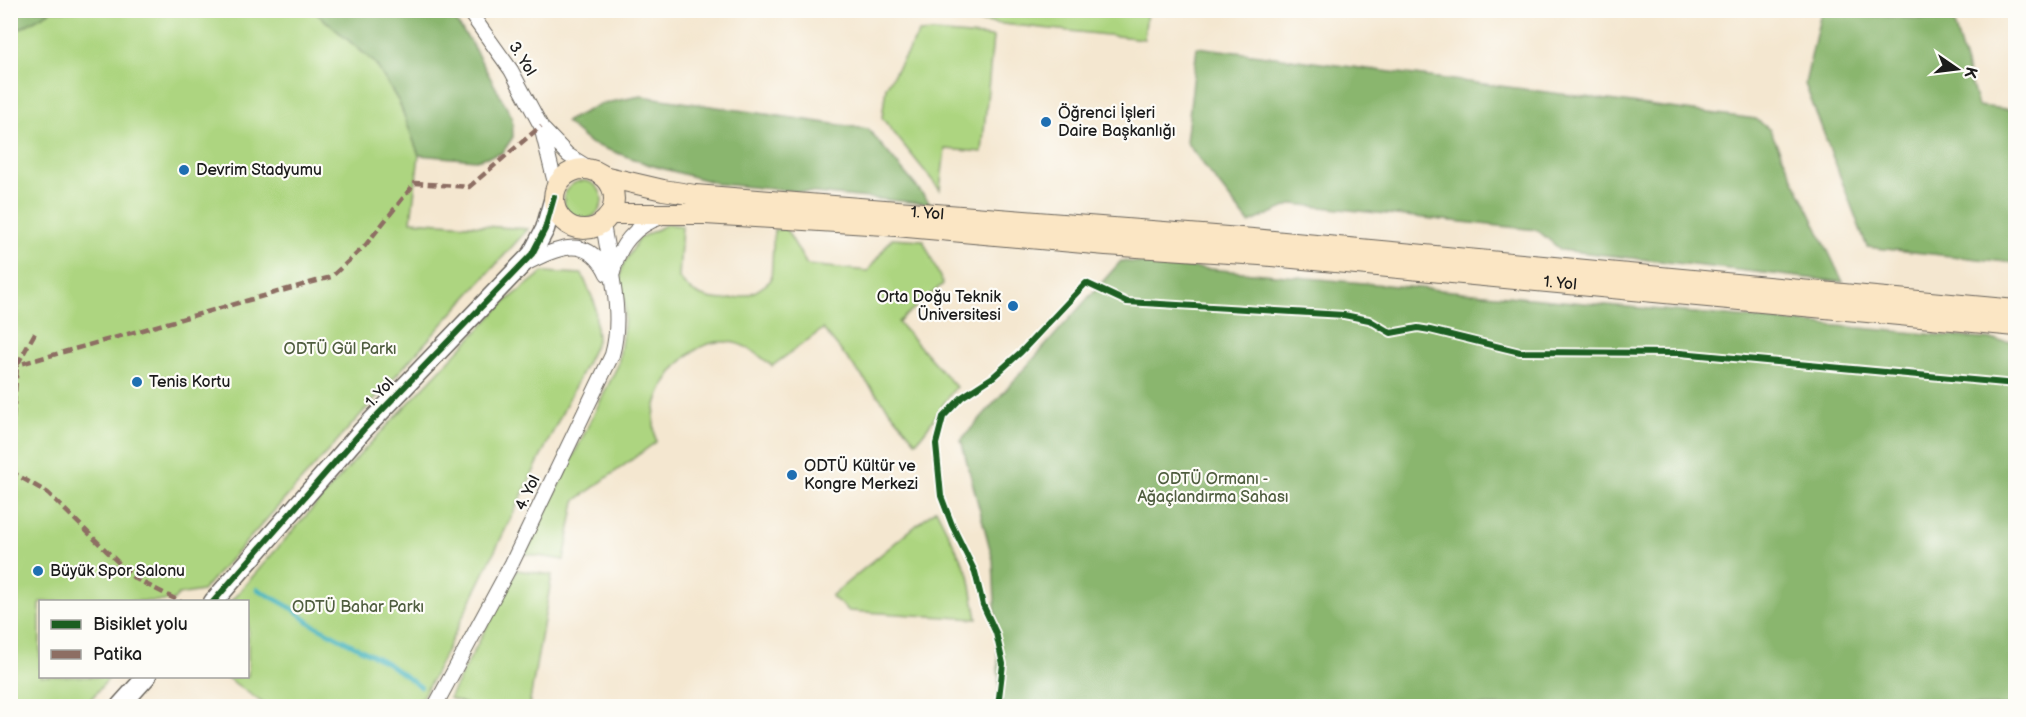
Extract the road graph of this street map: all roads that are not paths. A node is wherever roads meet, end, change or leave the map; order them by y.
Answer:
1 (468, 10) edge
2 (543, 128) junction
3 (598, 173) junction
4 (555, 192) junction
5 (674, 213) junction
6 (607, 219) junction
7 (970, 224) junction
8 (519, 267) junction
9 (611, 284) junction
10 (1869, 304) junction
11 (2016, 310) edge
12 (2016, 326) edge
13 (215, 600) edge
14 (145, 678) edge
15 (120, 706) edge
16 (435, 706) edge

1 - 2 street, 3. Yol
2 - 3 street, 3. Yol
2 - 4 street, 3. Yol
3 - 4 main road
3 - 6 main road
3 - 7 main road, 1. Yol
4 - 6 main road
4 - 8 street, 1. Yol
5 - 6 main road, 1. Yol
5 - 7 main road, 1. Yol
5 - 9 street, 4. Yol
6 - 9 street, 4. Yol
7 - 10 main road, 1. Yol
8 - 9 street, 4. Yol
8 - 13 street, 1. Yol
9 - 16 street, 4. Yol
10 - 11 main road, 1. Yol
10 - 12 main road, 1. Yol
14 - 15 street

